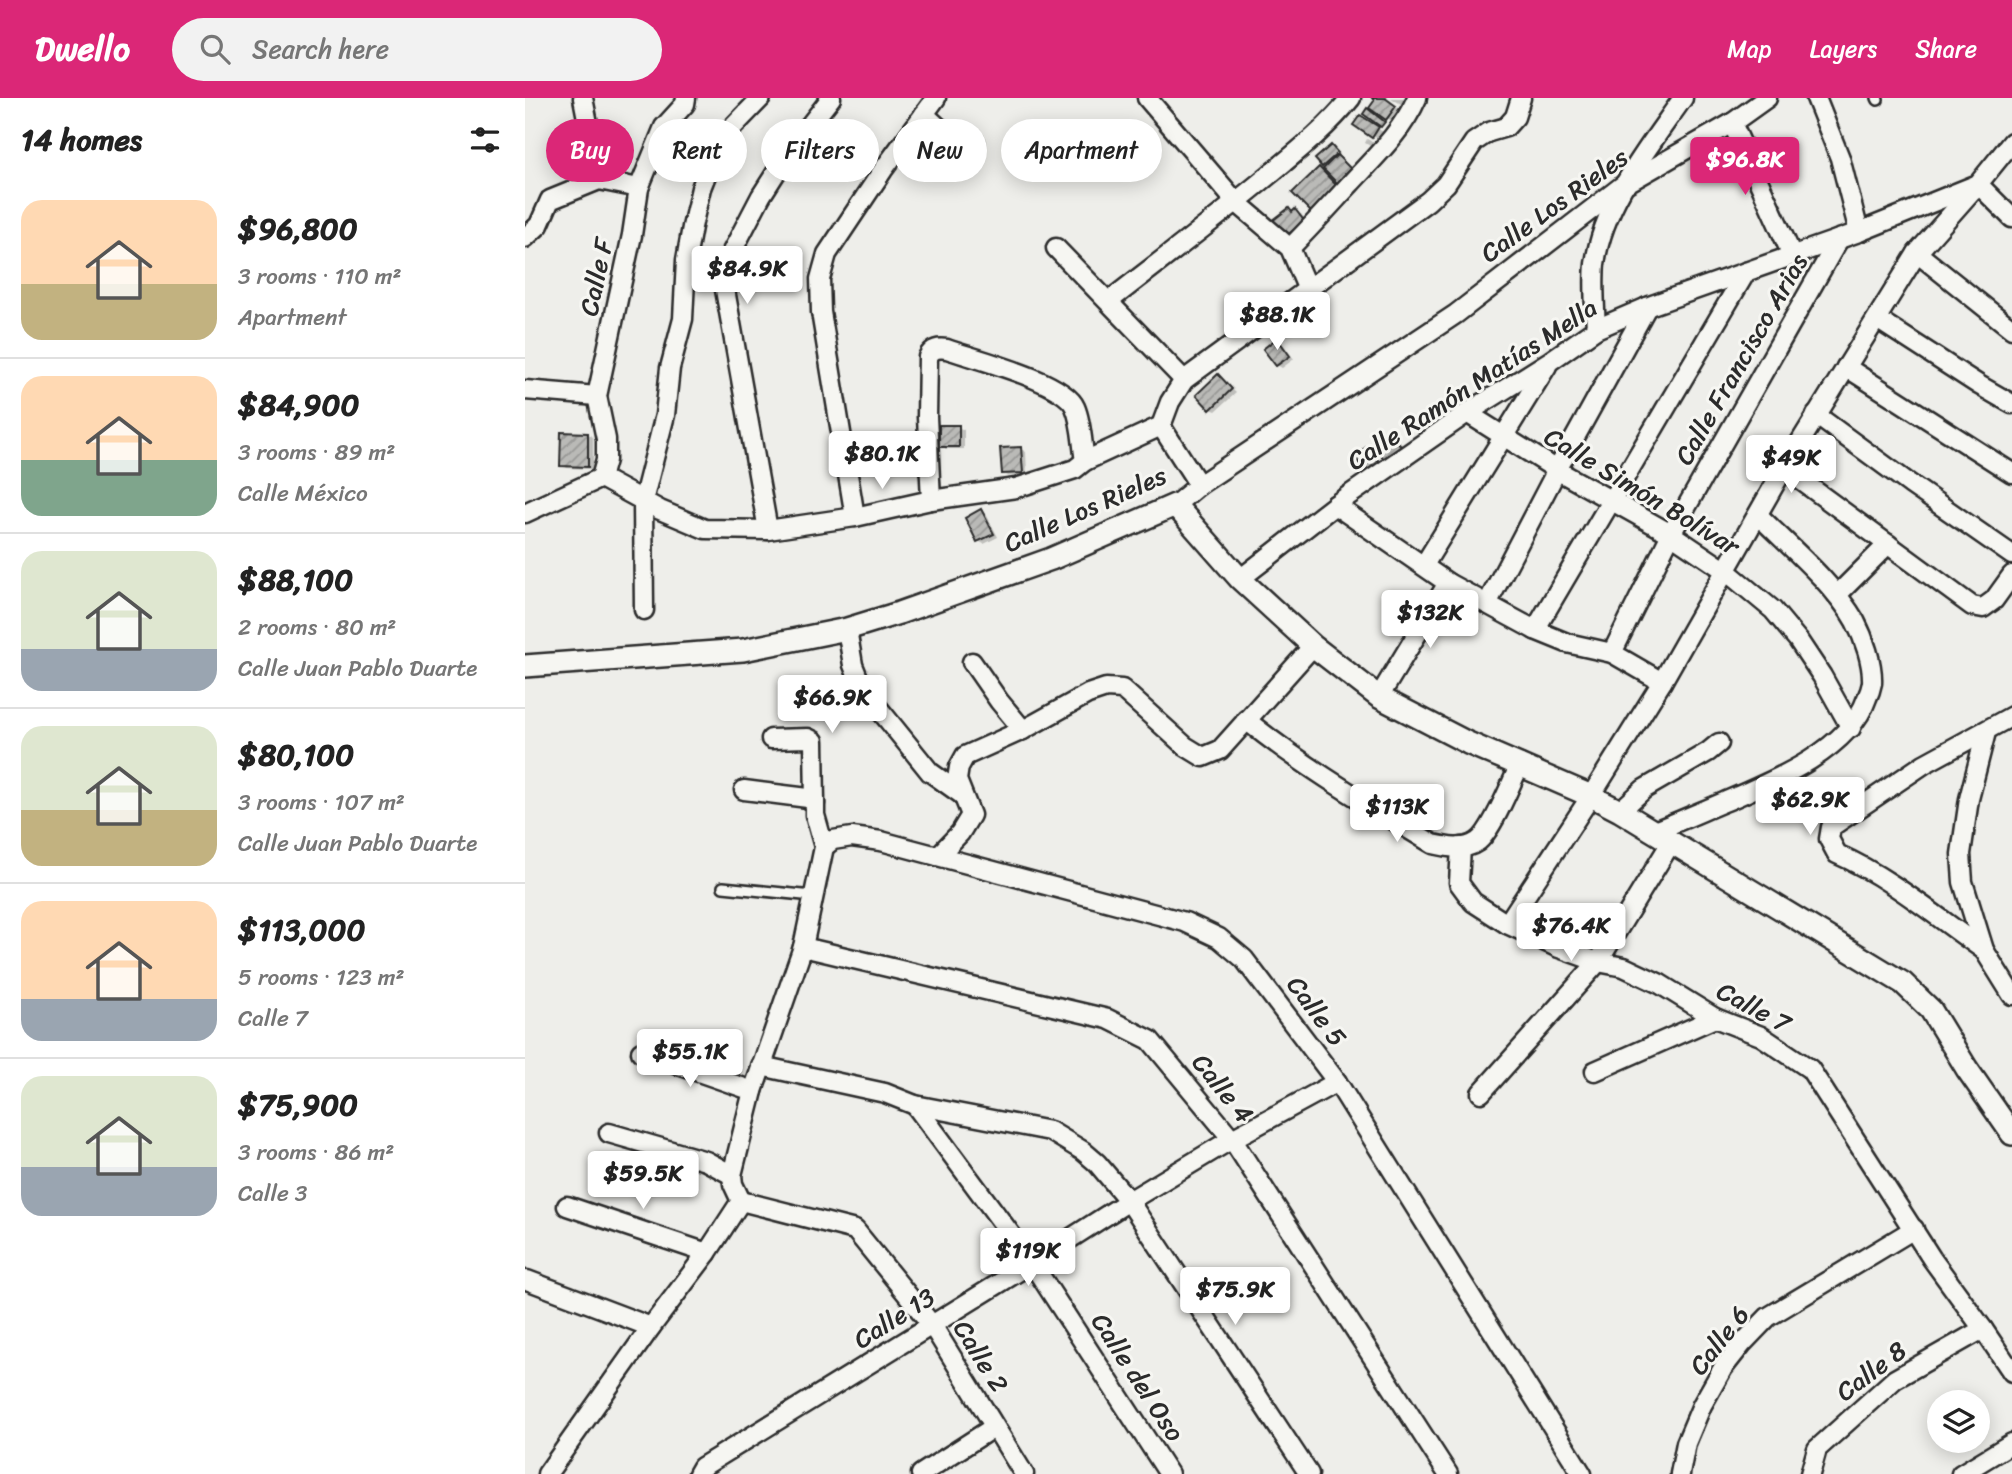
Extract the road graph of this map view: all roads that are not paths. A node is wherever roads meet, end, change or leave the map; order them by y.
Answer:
1 (583, 98) edge
2 (686, 98) edge
3 (761, 98) edge
4 (831, 98) edge
5 (936, 98) edge
6 (1147, 98) edge
7 (1351, 98) edge
8 (1417, 98) edge
9 (1521, 98) edge
10 (1683, 98) edge
11 (1767, 98) edge
12 (1817, 98) edge
13 (924, 114) junction
14 (587, 119) edge
15 (930, 119) edge
16 (1732, 123) junction
17 (2012, 142) edge
18 (594, 182) edge
19 (609, 182) edge
20 (1978, 184) junction
21 (1622, 186) junction
22 (639, 188) junction
23 (1236, 202) junction
24 (2012, 218) edge
25 (1859, 232) junction
26 (525, 238) edge
27 (1839, 239) junction
28 (1056, 248) dead end
29 (1290, 248) junction
30 (1917, 253) junction
31 (1792, 255) junction
32 (1746, 272) junction
33 (1308, 290) junction
34 (1109, 301) junction
35 (1647, 307) junction
36 (1877, 319) junction
37 (1596, 329) junction
38 (2012, 329) edge
39 (1550, 361) junction
40 (1846, 367) junction
41 (1184, 380) junction
42 (525, 390) edge
43 (597, 396) junction
44 (2012, 404) edge
45 (1468, 413) junction
46 (1816, 415) junction
47 (1161, 426) junction
48 (1503, 437) junction
49 (1085, 461) junction
50 (1784, 468) junction
51 (1557, 470) junction
52 (2012, 473) edge
53 (601, 478) junction
54 (1199, 485) junction
55 (931, 500) junction
56 (643, 501) junction
57 (1611, 501) junction
58 (1175, 505) junction
59 (1335, 505) junction
60 (525, 513) edge
61 (1758, 515) junction
62 (855, 517) junction
63 (768, 530) junction
64 (1671, 534) junction
65 (1888, 544) junction
66 (2012, 555) edge
67 (1424, 565) junction
68 (1726, 571) junction
69 (2012, 575) edge
70 (1240, 579) junction
71 (1448, 583) junction
72 (1837, 595) junction
73 (1487, 604) junction
74 (643, 610) dead end
75 (847, 629) junction
76 (1535, 630) junction
77 (1313, 646) junction
78 (1612, 653) junction
79 (972, 662) dead end
80 (525, 666) edge
81 (1662, 682) junction
82 (1379, 697) junction
83 (2012, 716) edge
84 (1246, 720) junction
85 (1851, 728) junction
86 (1023, 730) junction
87 (1986, 732) junction
88 (771, 739) dead end
89 (1719, 743) dead end
90 (1520, 764) junction
91 (744, 790) dead end
92 (961, 794) junction
93 (1591, 796) junction
94 (815, 803) junction
95 (1620, 811) junction
96 (1663, 836) junction
97 (824, 848) junction
98 (1461, 848) junction
99 (939, 856) junction
100 (723, 887) dead end
101 (814, 897) junction
102 (1507, 923) junction
103 (803, 947) junction
104 (1984, 950) junction
105 (1598, 962) junction
106 (2007, 974) edge
107 (2012, 995) edge
108 (1715, 1018) junction
109 (641, 1052) dead end
110 (761, 1066) junction
111 (1595, 1071) dead end
112 (1337, 1082) junction
113 (753, 1091) junction
114 (1481, 1093) dead end
115 (915, 1105) junction
116 (609, 1133) dead end
117 (2012, 1134) edge
118 (1232, 1139) junction
119 (732, 1175) junction
120 (1129, 1201) junction
121 (741, 1202) junction
122 (567, 1206) dead end
123 (1914, 1229) junction
124 (707, 1253) junction
125 (1032, 1263) junction
126 (527, 1280) dead end
127 (932, 1325) junction
128 (651, 1327) junction
129 (1983, 1329) junction
130 (2012, 1372) edge
131 (994, 1427) junction
132 (2012, 1443) edge
133 (547, 1474) edge
134 (698, 1474) edge
135 (921, 1474) edge
136 (1024, 1474) edge
137 (1170, 1474) edge
138 (1309, 1474) edge
139 (1448, 1474) edge
140 (1582, 1474) edge
141 (1680, 1474) edge
142 (1809, 1474) edge
143 (1961, 1474) edge

1 - 14 street
2 - 22 street, Calle F
3 - 56 street
4 - 63 street
5 - 13 street
6 - 23 street
7 - 23 street
8 - 29 street
9 - 33 street
10 - 21 street
11 - 16 street, Calle Los Rieles
12 - 25 street
13 - 15 street
13 - 62 street
16 - 21 street, Calle Los Rieles
16 - 31 street
17 - 20 street, Calle Ramón Matías Mella
18 - 26 street
19 - 22 street
20 - 24 street
20 - 25 street, Calle Ramón Matías Mella
20 - 30 street
21 - 37 street
21 - 54 street, Calle Los Rieles
22 - 43 street, Calle F
23 - 29 street
23 - 34 street
25 - 27 street, Calle Ramón Matías Mella
27 - 31 street, Calle Ramón Matías Mella
27 - 64 street, Calle Francisco Arias
28 - 34 street
29 - 33 street
30 - 36 street
30 - 38 street
31 - 32 street, Calle Ramón Matías Mella
32 - 35 street, Calle Ramón Matías Mella
32 - 57 street
33 - 41 street
34 - 41 street
35 - 37 street, Calle Ramón Matías Mella
35 - 51 street
36 - 40 street
36 - 44 street
37 - 39 street, Calle Ramón Matías Mella
39 - 45 street, Calle Ramón Matías Mella
39 - 48 street
40 - 46 street
40 - 52 street
41 - 47 street
42 - 43 street
43 - 53 street, Calle F
45 - 48 street, Calle Simón Bolívar
45 - 59 street, Calle Ramón Matías Mella
46 - 50 street
46 - 66 street
47 - 49 street
47 - 54 street
48 - 51 street, Calle Simón Bolívar
48 - 67 street
49 - 55 street
49 - 55 street
50 - 61 street
50 - 65 street
51 - 57 street, Calle Simón Bolívar
51 - 73 street
53 - 56 street
53 - 60 street
54 - 58 street, Calle Los Rieles
55 - 62 street
56 - 63 street
56 - 74 street
57 - 64 street, Calle Simón Bolívar
57 - 76 street
58 - 70 street
58 - 75 street, Calle Los Rieles
59 - 67 street
59 - 70 street, Calle Ramón Matías Mella
61 - 68 street
61 - 72 street
62 - 63 street
64 - 68 street, Calle Simón Bolívar
64 - 78 street, Calle Francisco Arias
65 - 69 street
65 - 72 street
67 - 71 street
68 - 81 street
68 - 85 street, Calle Simón Bolívar
70 - 77 street
71 - 73 street
71 - 82 street
72 - 85 street
73 - 76 street
75 - 80 street, Calle Los Rieles
75 - 92 street
76 - 78 street
77 - 82 street
77 - 84 street
78 - 81 street
79 - 86 street
81 - 93 street
82 - 90 street
83 - 87 street
84 - 86 street
84 - 98 street
85 - 96 street
86 - 92 street
87 - 104 street
87 - 104 street
88 - 94 street
89 - 95 street
90 - 93 street
90 - 98 street
91 - 94 street
92 - 99 street
93 - 95 street
93 - 102 street
94 - 97 street
95 - 96 street
96 - 105 street
96 - 117 street
97 - 99 street, Calle 5
97 - 101 street
98 - 102 street, Calle 7
99 - 112 street, Calle 5
100 - 101 lane
101 - 103 street
102 - 105 street, Calle 7
103 - 110 street
103 - 118 street, Calle 4
104 - 106 street
105 - 108 street, Calle 7
105 - 114 street
106 - 107 street
108 - 111 street
108 - 123 street, Calle 7
109 - 113 street
110 - 113 street
110 - 115 street
112 - 118 street, Calle 13
112 - 140 street, Calle 5
113 - 119 street
115 - 120 street
115 - 125 street, Calle del Oso
116 - 119 street
118 - 120 street, Calle 13
118 - 139 street, Calle 4
119 - 121 street
120 - 125 street, Calle 13
120 - 138 street
121 - 124 street
121 - 127 street, Calle 2
122 - 124 street
123 - 129 street, Calle 7
123 - 141 street, Calle 6
124 - 128 street
125 - 127 street, Calle 13
125 - 137 street, Calle del Oso
126 - 128 street
127 - 131 street, Calle 2
127 - 134 street, Calle 13
128 - 133 street
129 - 130 street, Calle 7
129 - 142 street, Calle 8
131 - 135 street
131 - 136 street, Calle 2
132 - 143 street

